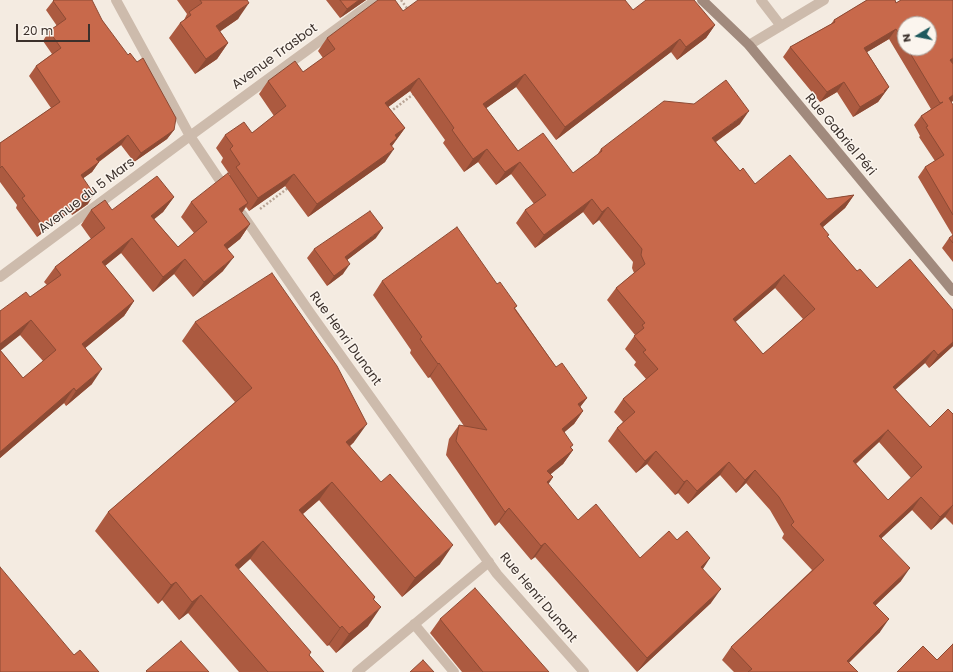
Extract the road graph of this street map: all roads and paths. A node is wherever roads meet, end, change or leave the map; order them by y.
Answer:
1 (116, 0) edge
2 (376, 0) edge
3 (401, 0) edge
4 (702, 0) edge
5 (761, 0) edge
6 (824, 0) edge
7 (410, 12) edge
8 (781, 26) junction
9 (749, 45) junction
10 (420, 89) edge
11 (389, 112) edge
12 (190, 136) junction
13 (290, 187) edge
14 (246, 219) junction
15 (0, 277) edge
16 (953, 291) edge
17 (489, 562) junction
18 (414, 624) junction
19 (357, 672) edge
20 (454, 672) edge
21 (584, 672) edge

1 - 12 street, Rue Henri Dunant
2 - 12 street, Avenue Trasbot
3 - 7 path
4 - 9 main road, Rue Gabriel Péri
5 - 8 street
6 - 8 street
8 - 9 street
9 - 16 main road, Rue Gabriel Péri
10 - 11 path
12 - 14 street, Rue Henri Dunant
12 - 15 street, Avenue du 5 Mars
13 - 14 path
14 - 17 street, Rue Henri Dunant
17 - 18 street
17 - 21 street, Rue Henri Dunant
18 - 19 street
18 - 20 street

